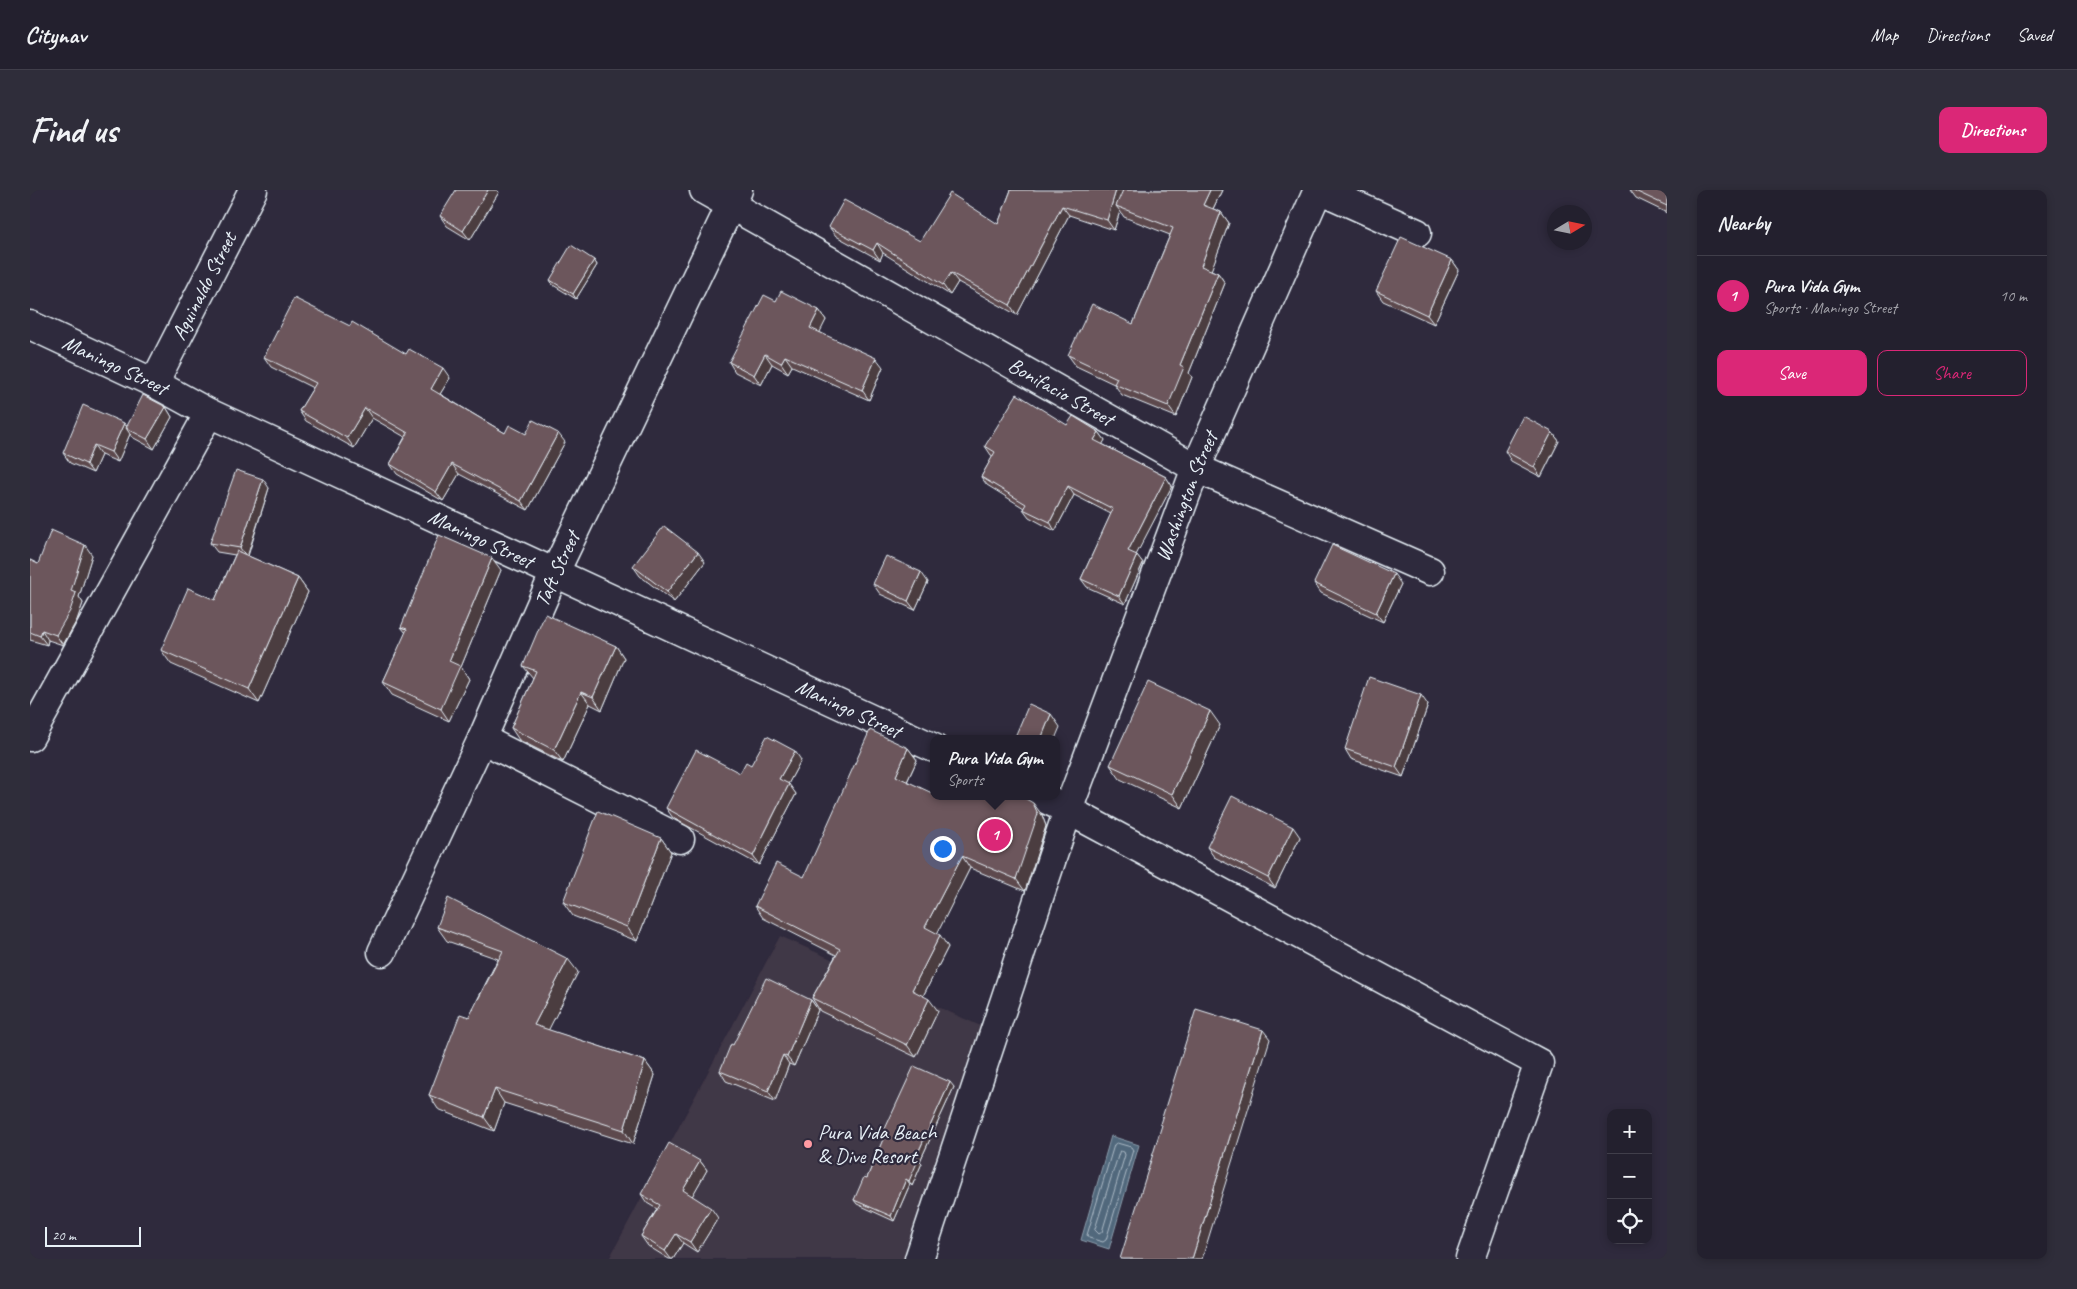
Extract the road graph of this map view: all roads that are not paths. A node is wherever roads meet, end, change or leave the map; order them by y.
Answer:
1 (253, 190) edge
2 (704, 190) edge
3 (1319, 190) edge
4 (735, 198) edge
5 (1417, 233) dead end
6 (30, 325) edge
7 (154, 383) junction
8 (209, 413) junction
9 (1196, 468) junction
10 (1430, 571) dead end
11 (555, 572) junction
12 (30, 737) edge
13 (482, 739) junction
14 (930, 746) edge
15 (1047, 800) edge
16 (1068, 810) junction
17 (680, 839) dead end
18 (382, 952) dead end
19 (918, 1259) edge
20 (1470, 1259) edge

1 - 7 street, Aguinaldo Street
2 - 4 street, Bonifacio Street
3 - 5 street
3 - 9 street, Washington Street
4 - 9 street, Bonifacio Street
4 - 11 street, Taft Street
6 - 7 street, Maningo Street
7 - 8 street, Maningo Street
8 - 11 street, Maningo Street
8 - 12 street
9 - 10 street, Bonifacio Street
9 - 16 street, Washington Street
11 - 13 street, Taft Street
11 - 14 street, Maningo Street
13 - 17 street
13 - 18 street, Taft Street
15 - 16 street
16 - 19 street, Washington Street
16 - 20 street

